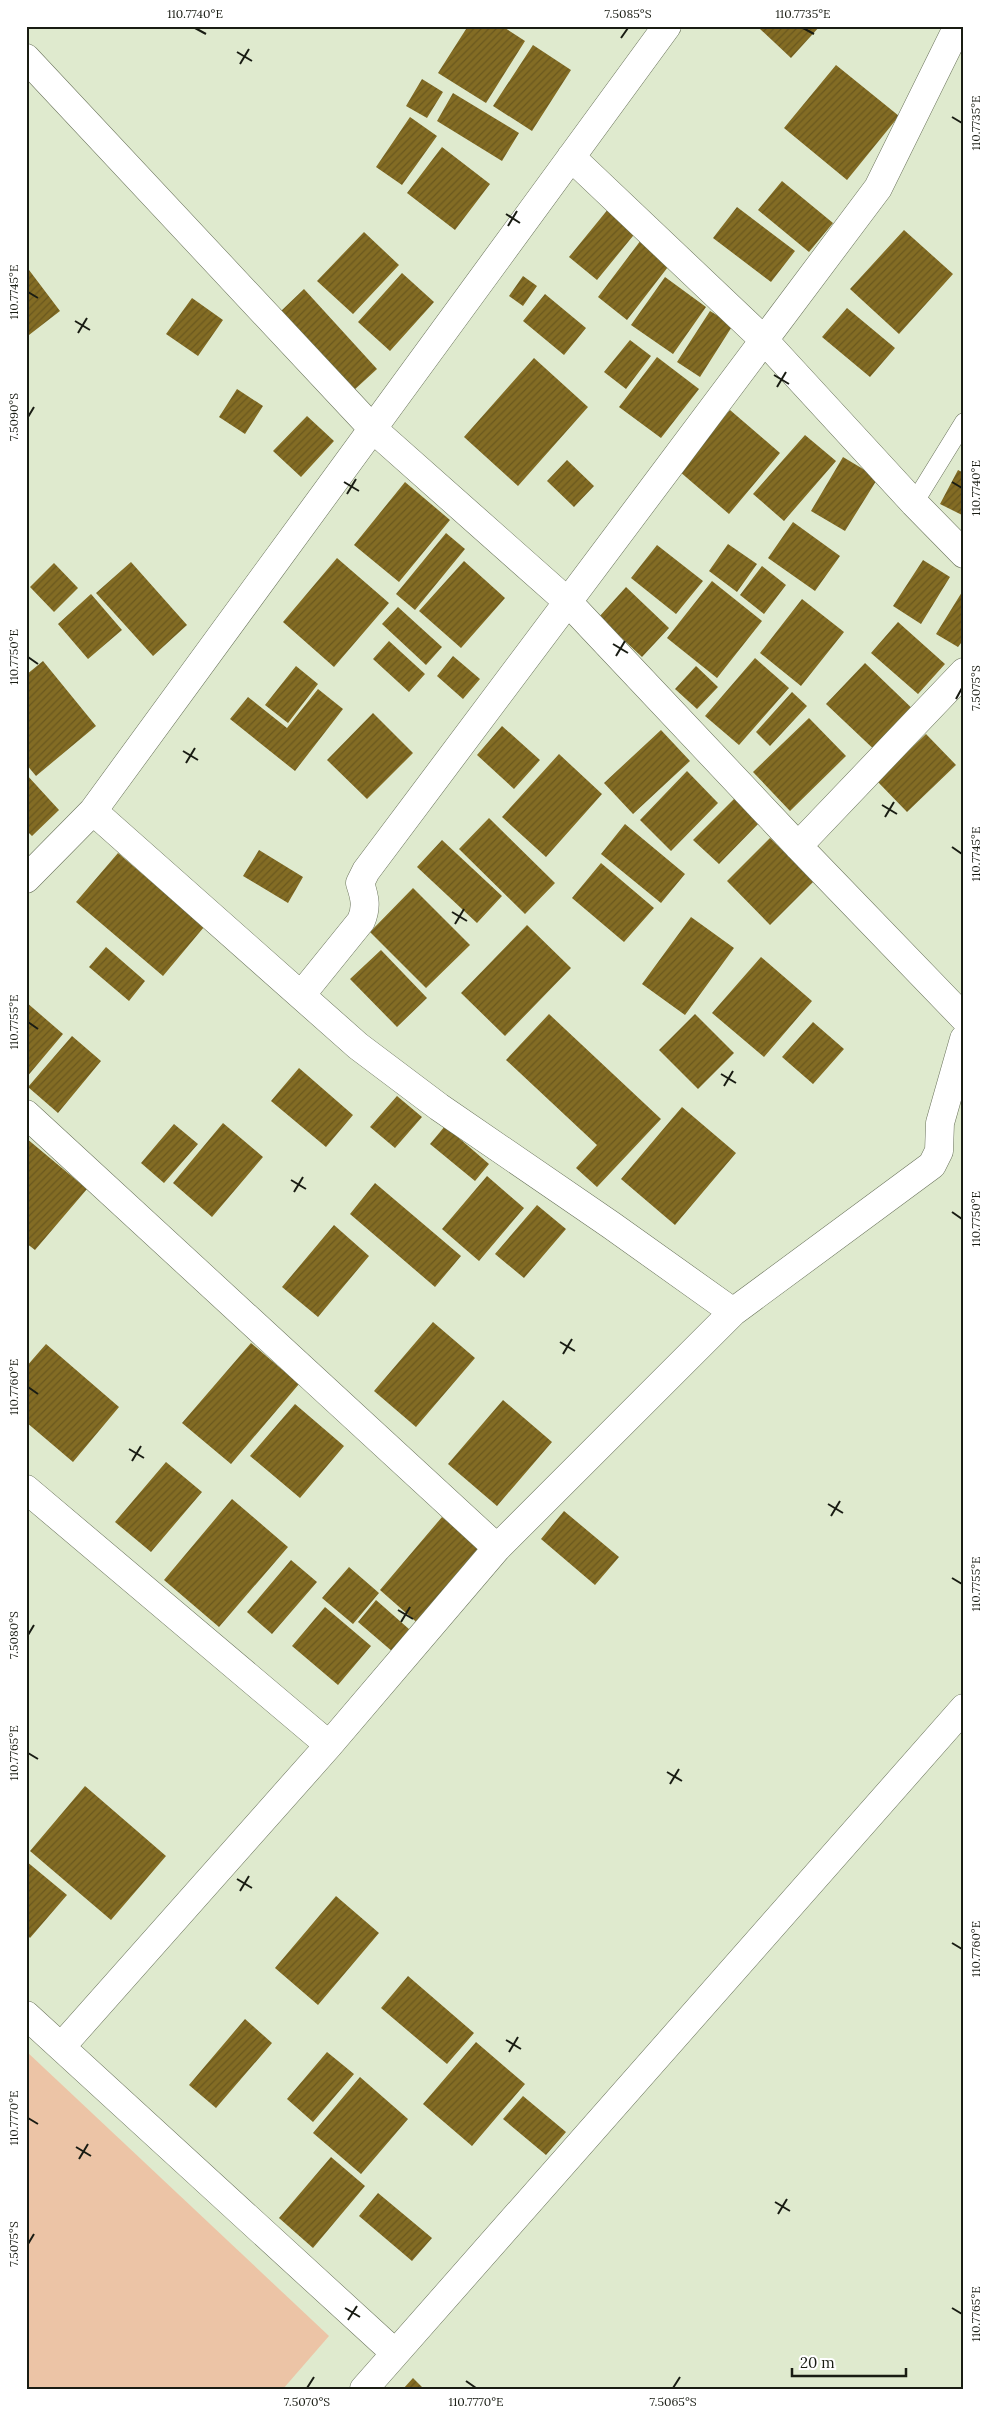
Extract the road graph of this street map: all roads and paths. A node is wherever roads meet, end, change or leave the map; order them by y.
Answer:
1 (667, 26) edge
2 (958, 26) edge
3 (26, 58) edge
4 (571, 157) junction
5 (764, 340) junction
6 (964, 422) edge
7 (373, 429) junction
8 (914, 503) junction
9 (964, 554) edge
10 (568, 602) junction
11 (964, 672) edge
12 (93, 811) junction
13 (798, 846) junction
14 (26, 879) edge
15 (302, 994) junction
16 (964, 1018) edge
17 (964, 1039) edge
18 (26, 1114) edge
19 (732, 1312) junction
20 (26, 1489) edge
21 (497, 1548) junction
22 (964, 1708) edge
23 (329, 1745) junction
24 (26, 2015) edge
25 (61, 2047) junction
26 (395, 2353) junction
27 (364, 2389) edge

1 - 4 street
2 - 5 street
3 - 7 street
4 - 5 street
4 - 7 street
5 - 8 street
5 - 10 street
6 - 8 lane
7 - 10 street
7 - 12 street
8 - 9 street
10 - 13 street
10 - 15 street
11 - 13 street
12 - 14 street
12 - 15 street
13 - 16 street
15 - 19 street
17 - 19 street
18 - 21 street
19 - 21 street
20 - 23 street
21 - 23 street
22 - 26 street
23 - 25 street
24 - 25 street
25 - 26 street
26 - 27 street

